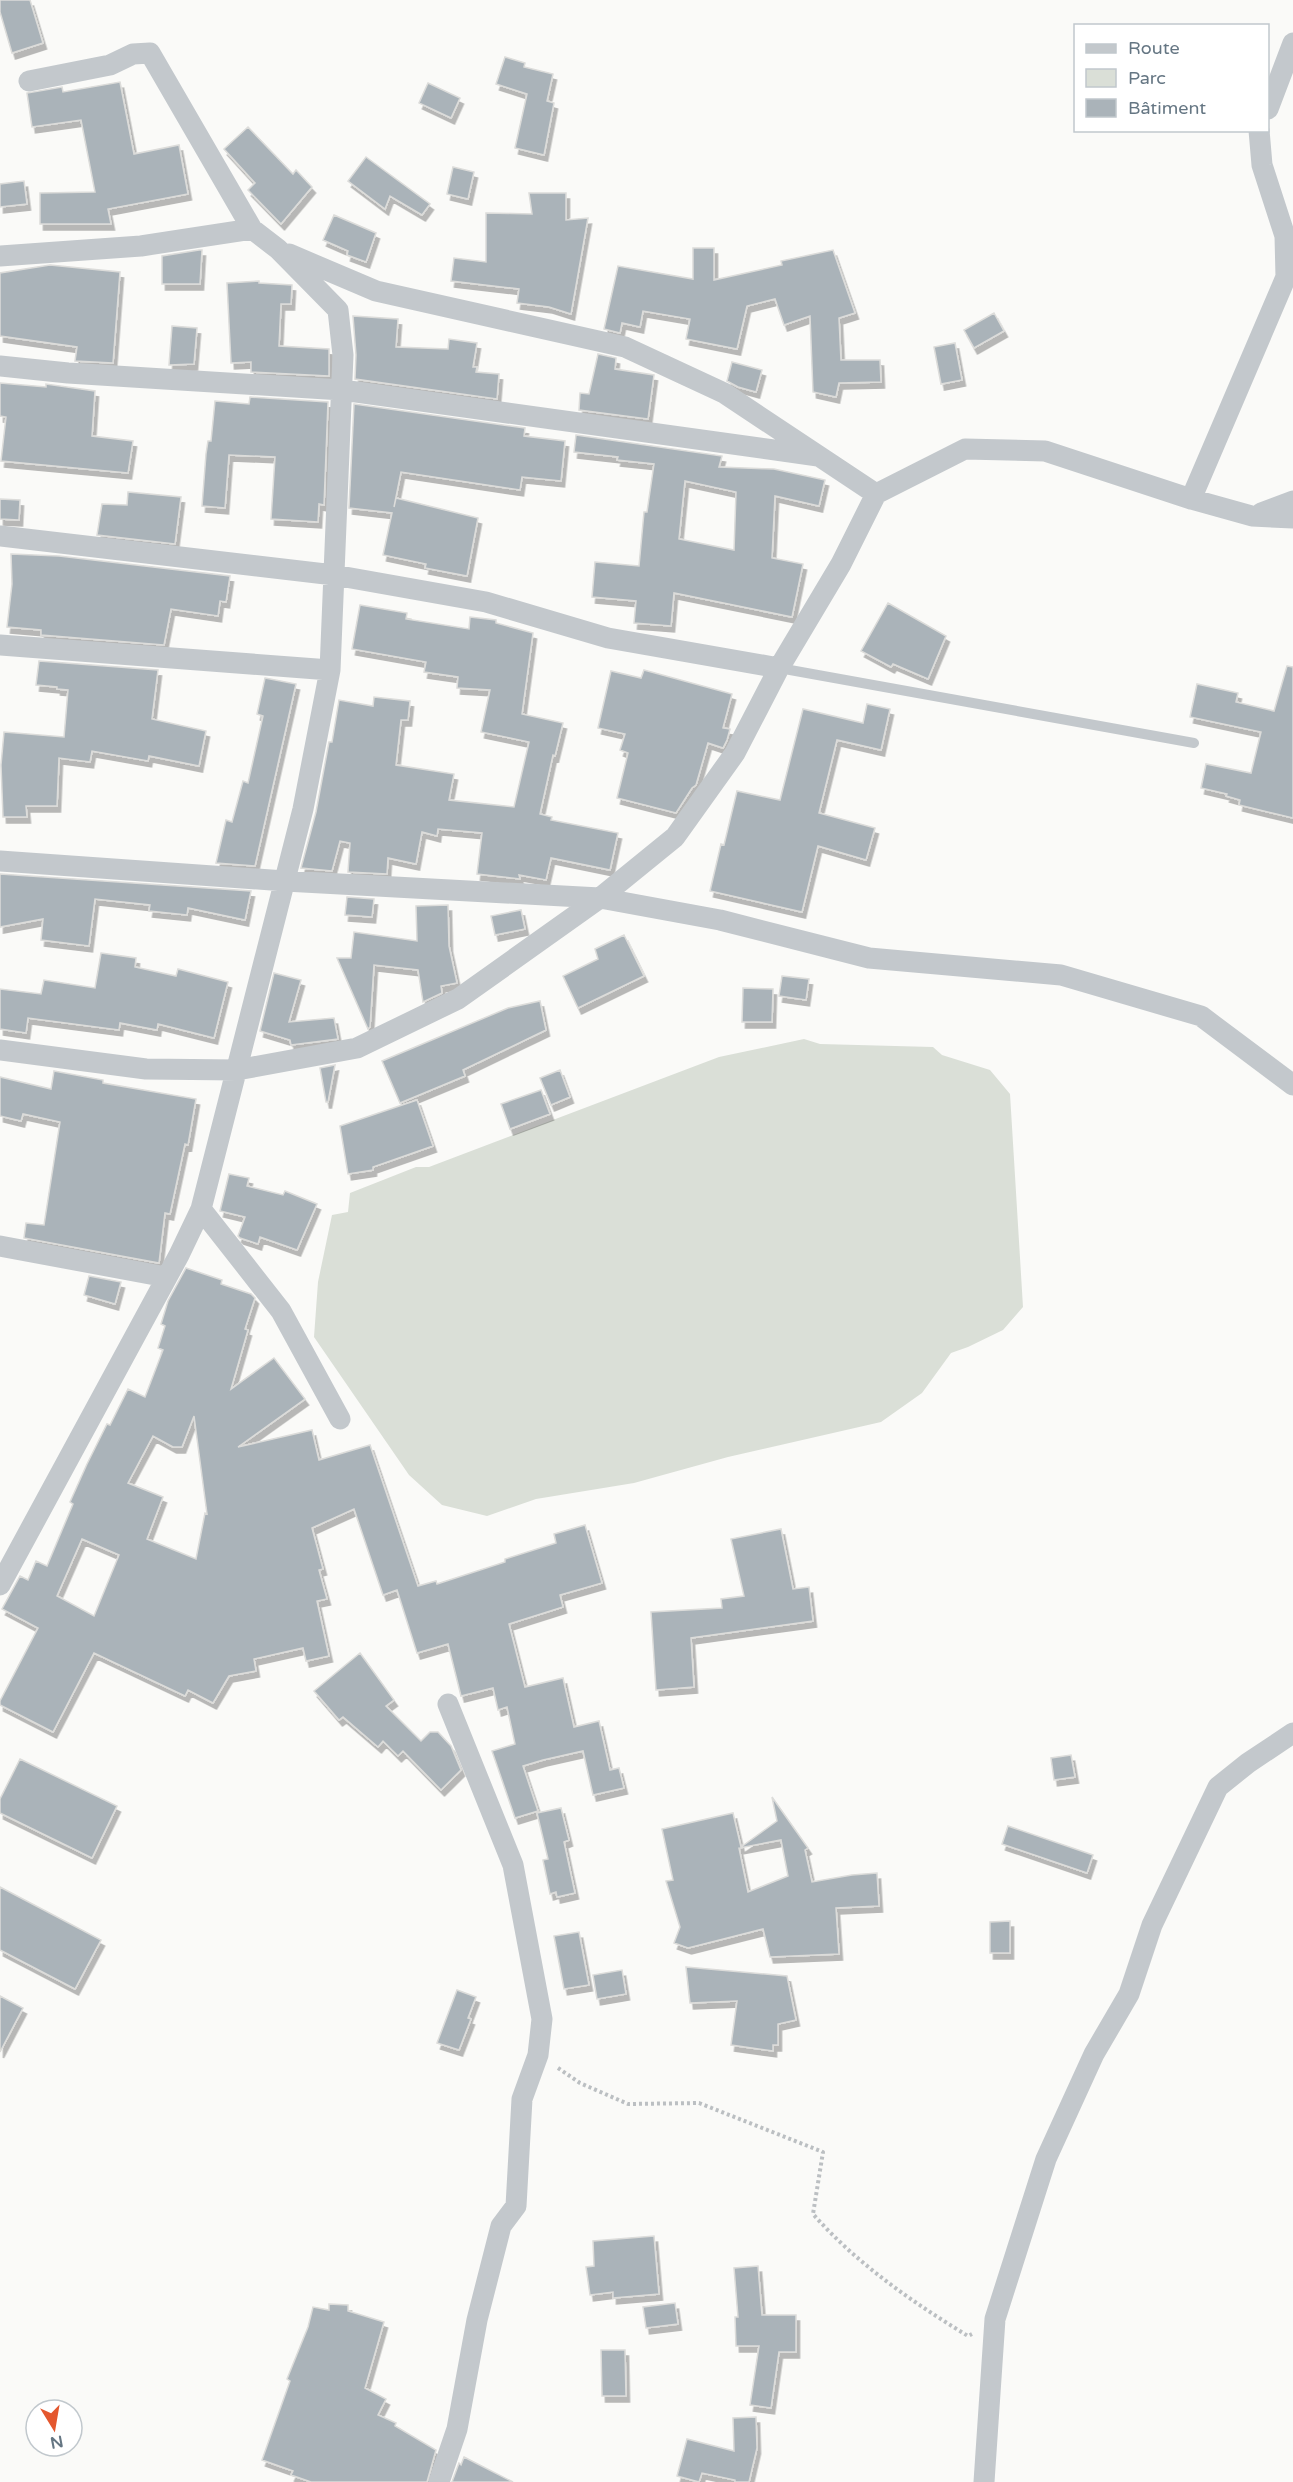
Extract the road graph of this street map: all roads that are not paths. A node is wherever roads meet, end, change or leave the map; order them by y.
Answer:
1 (1293, 43) edge
2 (29, 81) dead end
3 (1269, 106) edge
4 (1259, 132) edge
5 (252, 229) junction
6 (278, 249) junction
7 (0, 256) edge
8 (0, 366) edge
9 (342, 390) junction
10 (818, 456) junction
11 (876, 494) junction
12 (1191, 499) junction
13 (1293, 501) edge
14 (1252, 516) junction
15 (1293, 518) edge
16 (0, 536) edge
17 (334, 576) junction
18 (0, 645) edge
19 (779, 668) junction
20 (330, 670) junction
21 (1194, 743) dead end
22 (0, 861) edge
23 (285, 881) junction
24 (600, 898) junction
25 (0, 1050) edge
26 (237, 1070) junction
27 (1293, 1085) edge
28 (201, 1209) junction
29 (0, 1246) edge
30 (166, 1277) junction
31 (340, 1419) dead end
32 (0, 1585) edge
33 (448, 1704) dead end
34 (1293, 1733) edge
35 (439, 2482) edge
36 (984, 2482) edge

1 - 3 street
2 - 5 street
4 - 12 street
5 - 6 street
5 - 7 street
6 - 9 street
6 - 10 street
8 - 9 street
9 - 10 street
9 - 17 street
10 - 11 street
11 - 12 street
11 - 19 street
12 - 14 street
13 - 14 street
14 - 15 street
16 - 17 street
17 - 19 street
17 - 20 street
18 - 20 street
19 - 21 lane
19 - 24 street
20 - 23 street
22 - 23 street
23 - 24 street
23 - 26 street
24 - 26 street
24 - 27 street
25 - 26 street
26 - 28 street
28 - 30 street
28 - 31 street
29 - 30 street
30 - 32 street
33 - 35 street
34 - 36 street

